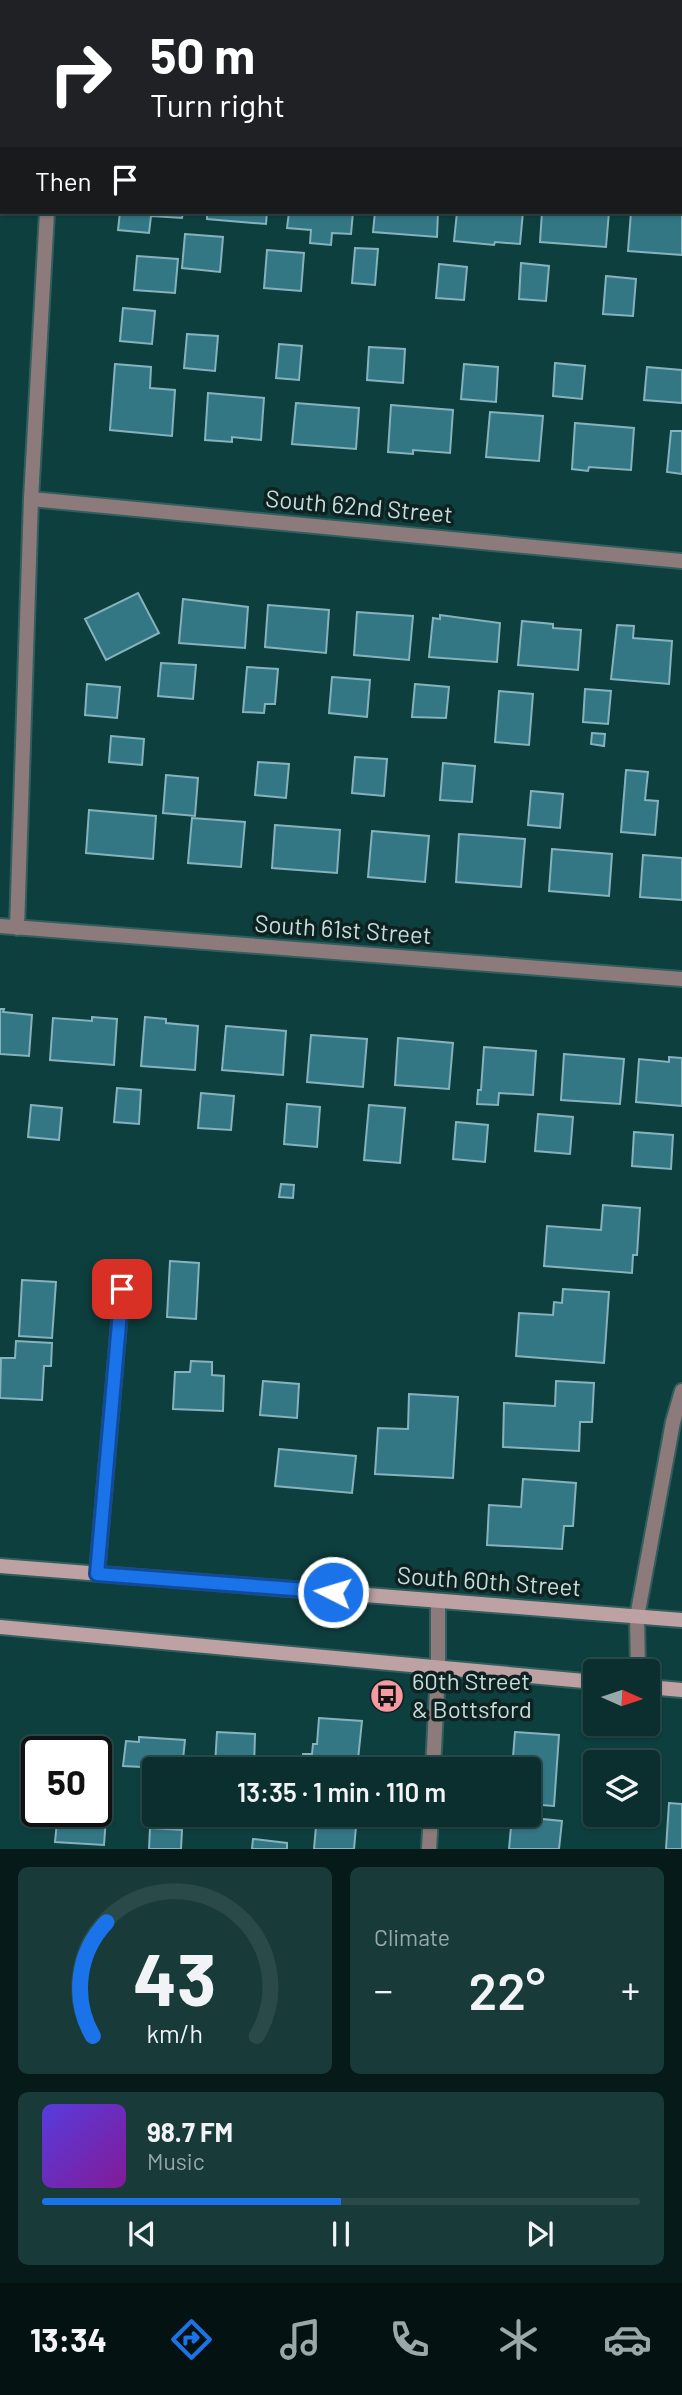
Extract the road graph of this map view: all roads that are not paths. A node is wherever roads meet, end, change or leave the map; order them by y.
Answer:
1 (47, 214) edge
2 (31, 499) junction
3 (682, 561) edge
4 (0, 926) edge
5 (17, 928) junction
6 (682, 979) edge
7 (122, 1289) dead end
8 (682, 1391) edge
9 (0, 1566) edge
10 (97, 1574) junction
11 (438, 1601) junction
12 (637, 1617) junction
13 (682, 1620) edge
14 (0, 1627) edge
15 (638, 1659) edge
16 (438, 1669) junction
17 (583, 1681) edge
18 (660, 1688) edge
19 (682, 1690) edge
20 (434, 1757) edge
21 (430, 1827) edge
22 (429, 1849) edge

1 - 2 street
2 - 3 street, South 62nd Street
2 - 5 street
4 - 5 street, South 61st Street
5 - 6 street, South 61st Street
7 - 10 street
8 - 12 street
9 - 10 main road, South 60th Street
10 - 11 main road, South 60th Street
11 - 12 main road, South 60th Street
11 - 16 street
12 - 13 main road, South 60th Street
12 - 15 street
14 - 16 main road
16 - 17 main road
16 - 20 street
18 - 19 main road
21 - 22 street

